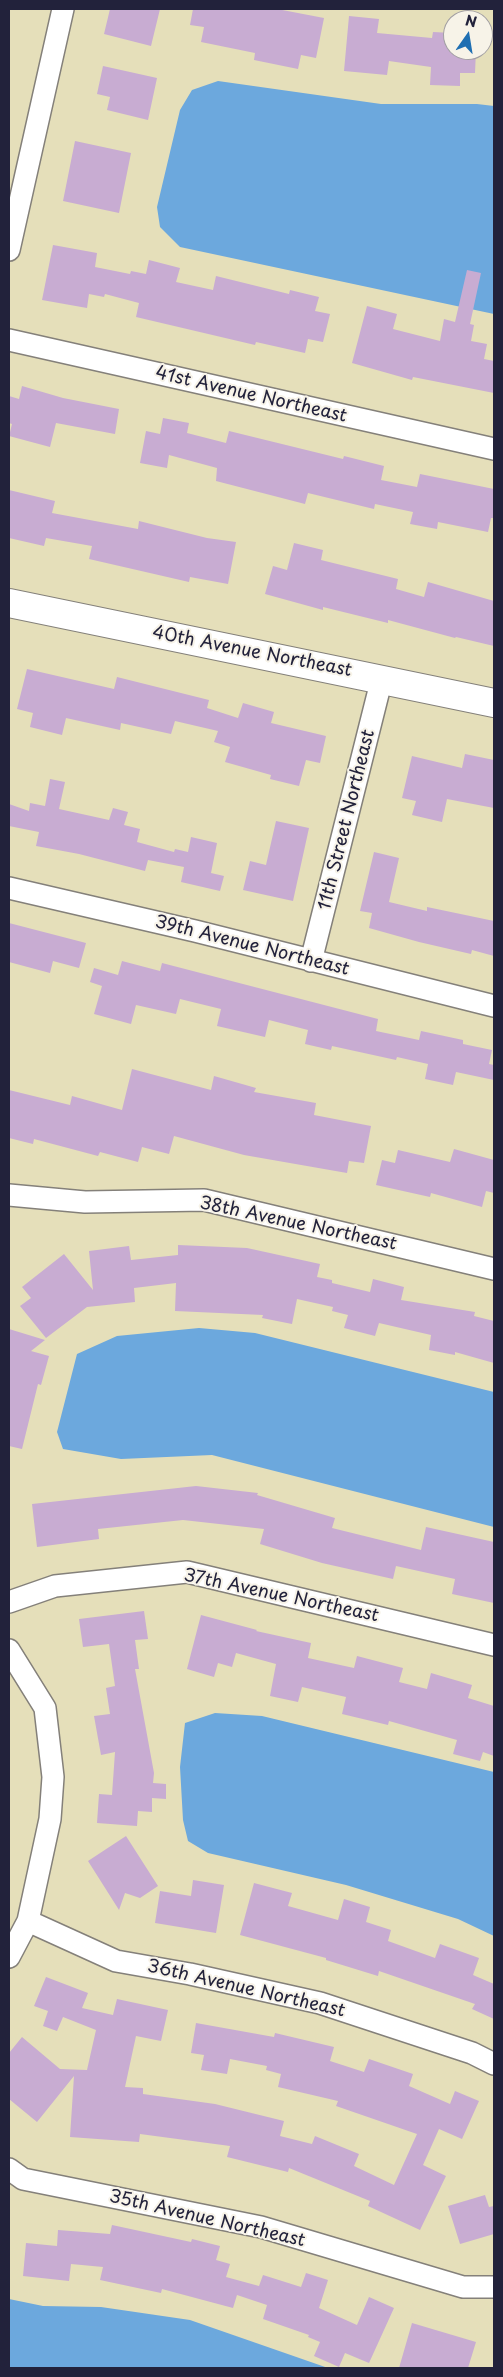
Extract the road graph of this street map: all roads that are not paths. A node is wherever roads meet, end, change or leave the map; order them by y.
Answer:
1 (64, 9) edge
2 (9, 250) edge
3 (9, 340) edge
4 (494, 449) edge
5 (9, 603) edge
6 (382, 678) junction
7 (494, 703) edge
8 (9, 888) edge
9 (311, 961) junction
10 (494, 1006) edge
11 (9, 1195) edge
12 (494, 1268) edge
13 (9, 1602) edge
14 (494, 1645) edge
15 (9, 1650) edge
16 (28, 1921) junction
17 (9, 1956) edge
18 (494, 2064) edge
19 (9, 2169) edge
20 (494, 2287) edge

1 - 2 street
3 - 4 street, 41st Avenue Northeast
5 - 6 street, 40th Avenue Northeast
6 - 7 street, 40th Avenue Northeast
6 - 9 street, 11th Street Northeast
8 - 9 street, 39th Avenue Northeast
9 - 10 street, 39th Avenue Northeast
11 - 12 street, 38th Avenue Northeast
13 - 14 street, 37th Avenue Northeast
15 - 16 street
16 - 17 street
16 - 18 street, 36th Avenue Northeast
19 - 20 street, 35th Avenue Northeast

